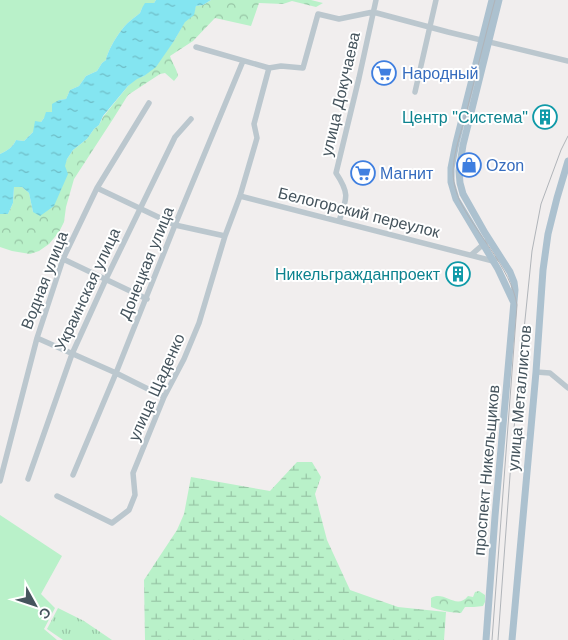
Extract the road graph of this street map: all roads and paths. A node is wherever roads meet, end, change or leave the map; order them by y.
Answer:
1 (376, 0) edge
2 (436, 0) edge
3 (492, 0) edge
4 (499, 0) edge
5 (373, 12) junction
6 (430, 27) junction
7 (485, 41) junction
8 (196, 47) dead end
9 (243, 61) junction
10 (568, 61) edge
11 (269, 68) junction
12 (415, 92) dead end
13 (149, 103) dead end
14 (191, 119) dead end
15 (568, 161) edge
16 (97, 188) junction
17 (240, 196) junction
18 (140, 209) junction
19 (339, 221) junction
20 (175, 225) junction
21 (481, 235) junction
22 (225, 236) junction
23 (471, 255) junction
24 (500, 256) junction
25 (63, 259) junction
26 (493, 260) junction
27 (505, 264) junction
28 (498, 269) junction
29 (106, 279) junction
30 (147, 299) junction
31 (514, 304) junction
32 (36, 338) junction
33 (72, 354) junction
34 (536, 372) junction
35 (116, 373) junction
36 (568, 388) edge
37 (164, 397) junction
38 (72, 475) dead end
39 (28, 479) dead end
40 (0, 481) edge
41 (57, 496) dead end
42 (486, 640) edge
43 (512, 640) edge

1 - 5 street, улица Докучаева
2 - 6 street
3 - 7 main road
4 - 7 main road
5 - 6 street
5 - 11 street
5 - 19 street, улица Докучаева
6 - 7 street
6 - 12 street
7 - 10 street
7 - 21 main road
8 - 9 street
9 - 11 street
9 - 20 street, Донецкая улица
11 - 17 street, улица Щаденко
13 - 16 street, Водная улица
14 - 18 street, Украинская улица
15 - 34 main road, улица Металлистов
16 - 18 street
16 - 25 street, Водная улица
17 - 19 street, Белогорский переулок
17 - 22 street, улица Щаденко
18 - 20 street
18 - 29 street, Украинская улица
19 - 23 street, Белогорский переулок
20 - 22 street
20 - 30 street, Донецкая улица
21 - 23 street
21 - 24 main road, проспект Никельщиков
21 - 26 main road
22 - 37 street, улица Щаденко
23 - 26 street, Белогорский переулок
24 - 26 street
24 - 27 main road, проспект Никельщиков
25 - 29 street
25 - 32 street, Водная улица
26 - 28 main road
27 - 28 street
27 - 31 main road, проспект Никельщиков
28 - 31 main road
29 - 30 street
29 - 33 street, Украинская улица
30 - 35 street, Донецкая улица
31 - 42 main road, проспект Никельщиков
32 - 33 street
32 - 40 street, Водная улица
33 - 35 street
33 - 39 street, Украинская улица
34 - 36 street
34 - 43 main road, улица Металлистов
35 - 37 street
35 - 38 street, Донецкая улица
37 - 41 street, улица Щаденко

